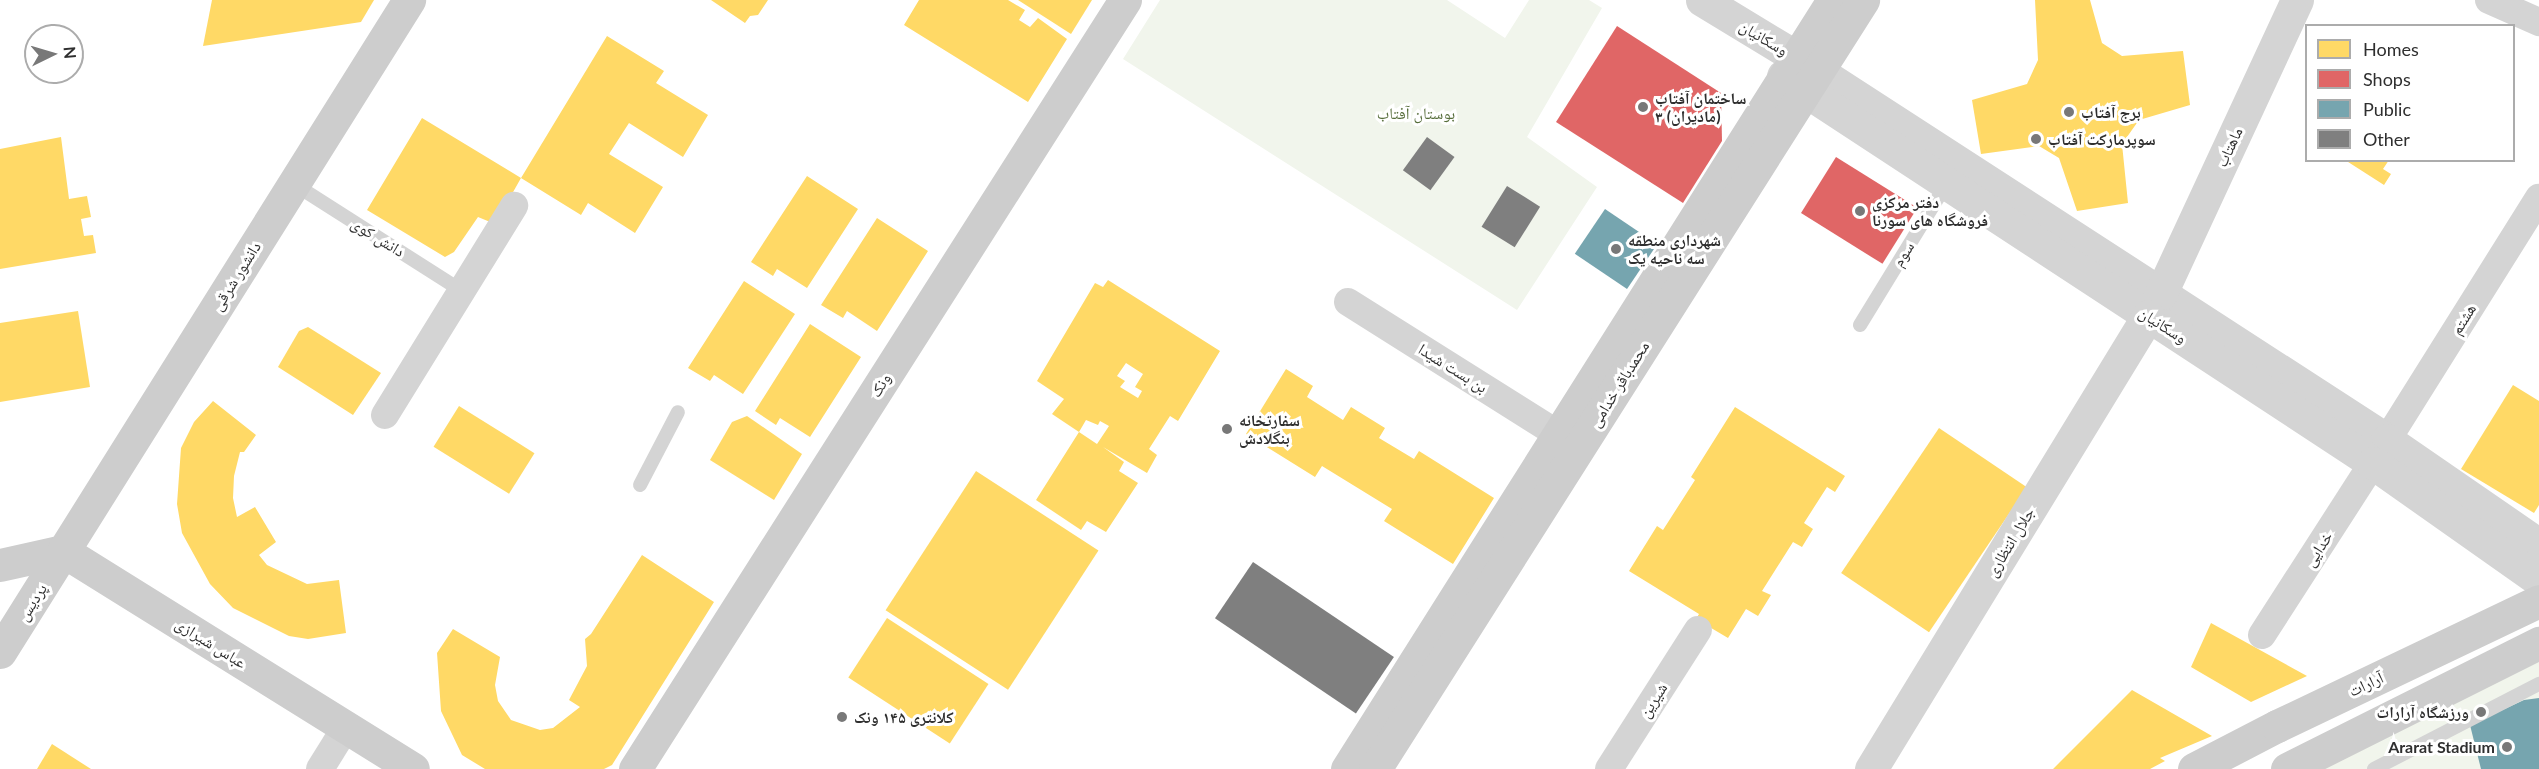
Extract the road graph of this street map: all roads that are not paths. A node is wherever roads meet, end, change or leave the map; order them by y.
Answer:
1 (409, 0) edge
2 (1125, 0) edge
3 (1702, 0) edge
4 (1833, 0) edge
5 (1863, 0) edge
6 (2297, 0) edge
7 (2489, 0) edge
8 (2539, 22) edge
9 (1801, 73) junction
10 (1947, 183) junction
11 (294, 184) junction
12 (2539, 198) edge
13 (514, 206) dead end
14 (462, 291) junction
15 (1348, 302) dead end
16 (2155, 304) junction
17 (1860, 325) dead end
18 (1634, 338) junction
19 (678, 412) dead end
20 (385, 415) dead end
21 (1558, 434) junction
22 (2380, 451) junction
23 (640, 484) dead end
24 (2539, 545) edge
25 (63, 551) junction
26 (0, 565) edge
27 (2539, 580) edge
28 (2539, 601) edge
29 (13, 612) edge
30 (1698, 630) dead end
31 (2262, 635) dead end
32 (2539, 643) edge
33 (0, 652) edge
34 (2539, 684) edge
35 (345, 727) junction
36 (320, 769) edge
37 (413, 769) edge
38 (635, 769) edge
39 (1347, 769) edge
40 (1375, 769) edge
41 (1609, 769) edge
42 (1871, 769) edge
43 (2194, 769) edge
44 (2287, 769) edge
45 (2374, 769) edge

1 - 11 main road, دانشور شرقی
2 - 38 main road, ونک
3 - 9 street, وسکانیان
4 - 9 main road, محمدباقر خدامی
5 - 9 main road, محمدباقر خدامی
6 - 16 street, ماهتاب
7 - 8 street
9 - 10 street, وسکانیان
9 - 16 street
9 - 18 main road, محمدباقر خدامی
10 - 16 street, وسکانیان
10 - 17 lane, سوم
11 - 14 lane, دانش کوی
11 - 25 main road, دانشور شرقی
12 - 22 street, هشتم
13 - 14 street
14 - 20 street
15 - 21 street, بن بست شیدا
16 - 22 street
16 - 42 street, جلال انتظاری
18 - 21 main road, محمدباقر خدامی
18 - 40 main road, محمدباقر خدامی
19 - 23 lane
21 - 39 main road, محمدباقر خدامی
22 - 24 street
22 - 27 street
22 - 31 street, خدایی
25 - 26 main road
25 - 29 main road, پردیس
25 - 35 main road, عباس شیرازی
28 - 43 main road, آرارات
29 - 33 main road, پردیس
30 - 41 street, شیرین
32 - 44 main road
34 - 45 lane
35 - 36 street
35 - 37 main road, عباس شیرازی

